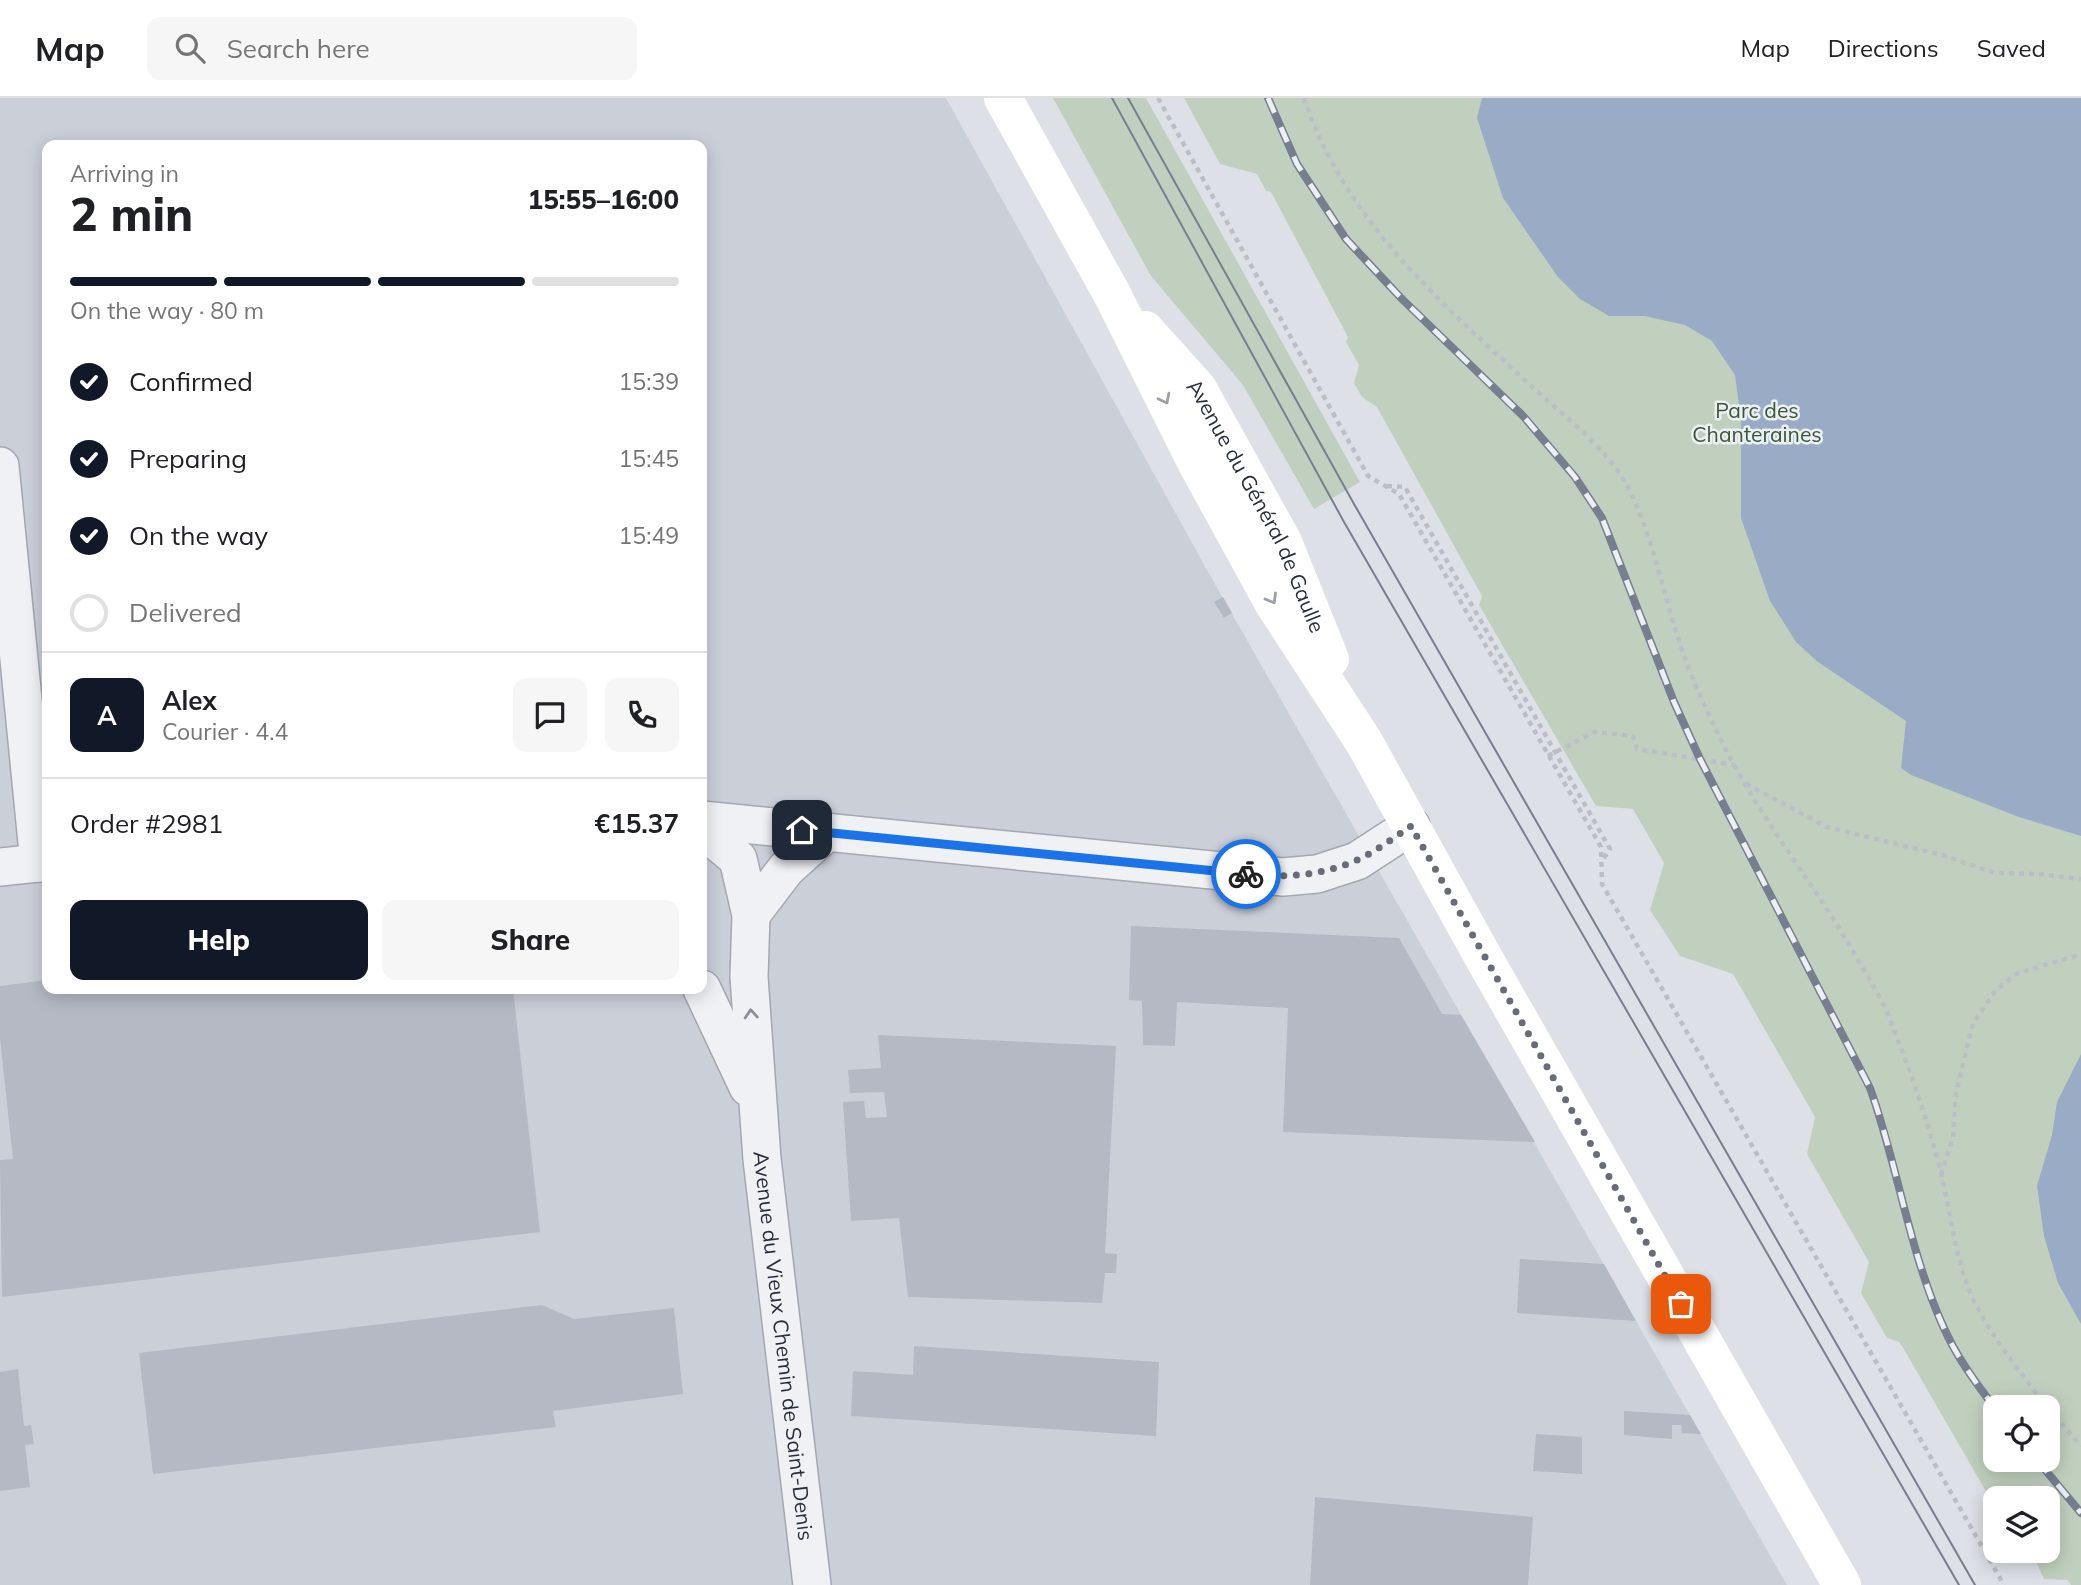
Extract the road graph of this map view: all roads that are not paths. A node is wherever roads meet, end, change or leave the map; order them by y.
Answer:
1 (1003, 98) edge
2 (0, 466) edge
3 (707, 820) edge
4 (1411, 826) junction
5 (827, 832) junction
6 (707, 833) edge
7 (42, 853) edge
8 (42, 862) edge
9 (0, 867) edge
10 (751, 915) junction
11 (704, 994) edge
12 (758, 1107) junction
13 (812, 1585) edge
14 (1842, 1585) edge

1 - 4 main road, Avenue du Général de Gaulle
2 - 7 street
3 - 5 street
4 - 5 street
4 - 14 main road, Avenue du Général de Gaulle
5 - 10 street
6 - 10 street, Avenue du Vieux Chemin de Saint-Denis
8 - 9 street
12 -> 10 street, Avenue du Vieux Chemin de Saint-Denis
11 - 12 street, Avenue du Vieux Chemin de Saint-Denis
12 - 13 street, Avenue du Vieux Chemin de Saint-Denis

